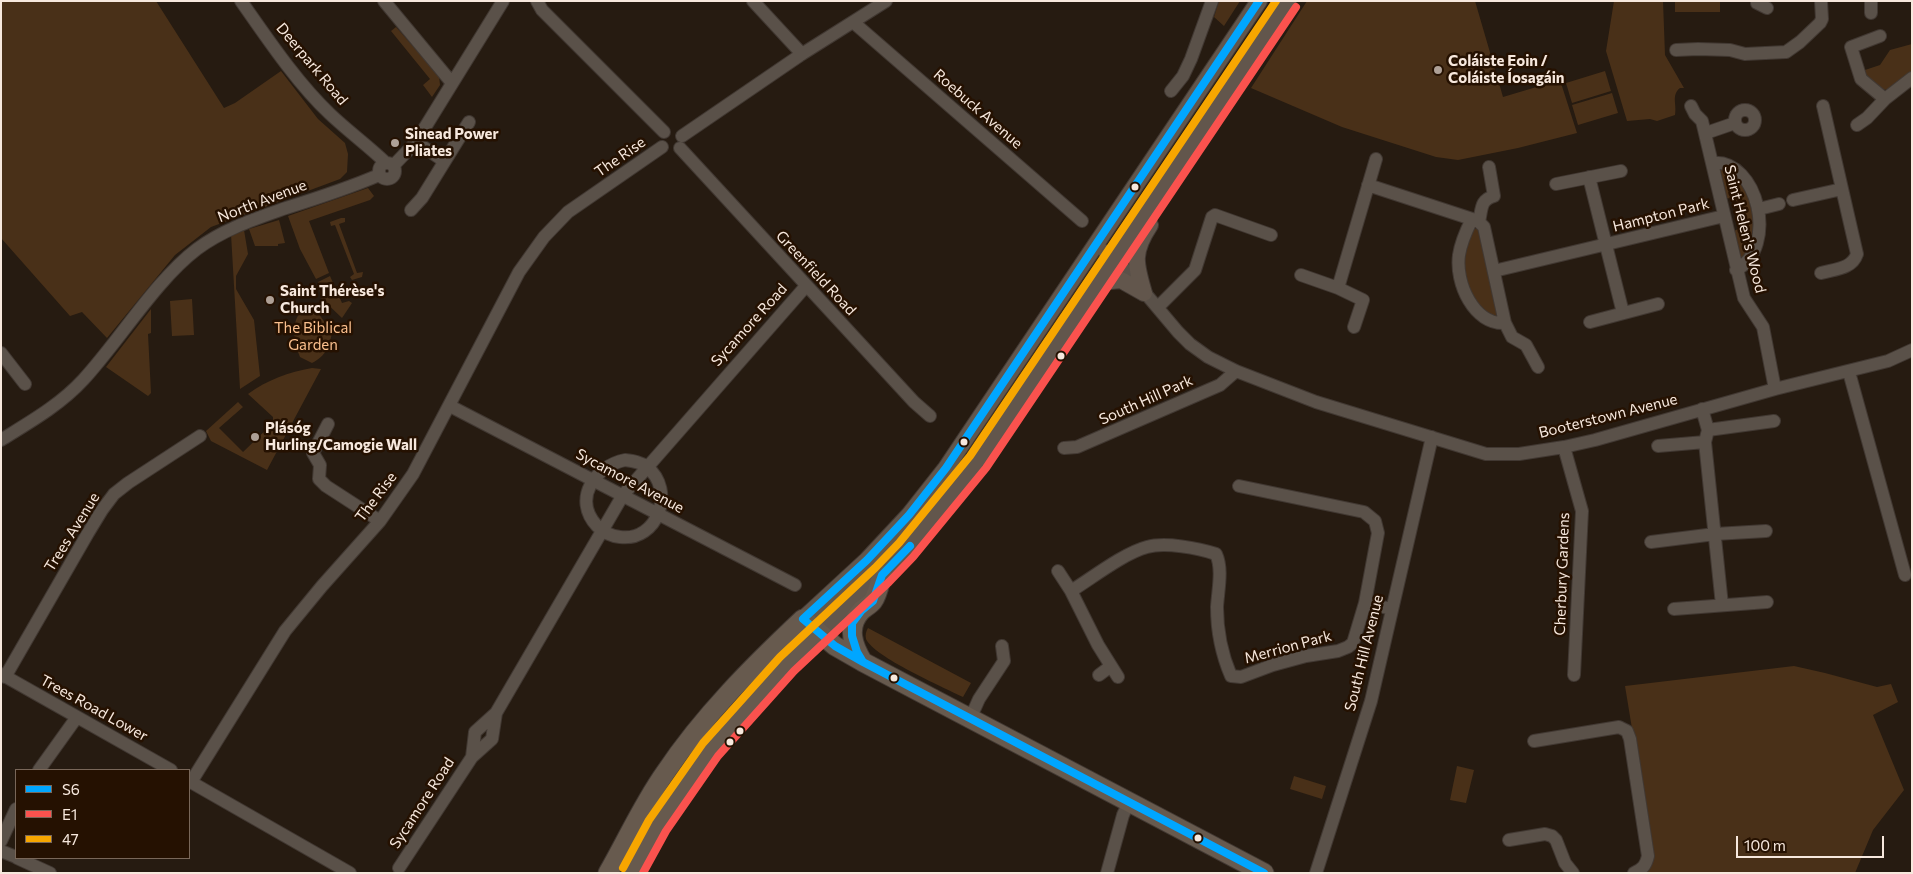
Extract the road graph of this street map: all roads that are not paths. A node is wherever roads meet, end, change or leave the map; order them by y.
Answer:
1 (241, 1) edge
2 (384, 1) edge
3 (511, 1) edge
4 (527, 1) edge
5 (752, 1) edge
6 (886, 1) edge
7 (1212, 1) edge
8 (1260, 1) edge
9 (1288, 1) edge
10 (1821, 1) edge
11 (501, 6) edge
12 (539, 6) edge
13 (853, 22) junction
14 (1880, 36) dead end
15 (1676, 50) dead end
16 (802, 54) junction
17 (1912, 78) edge
18 (452, 83) junction
19 (1171, 91) dead end
20 (1885, 99) junction
21 (1691, 106) dead end
22 (1823, 106) dead end
23 (469, 122) dead end
24 (1736, 123) dead end
25 (1857, 125) dead end
26 (664, 132) junction
27 (1706, 134) junction
28 (416, 142) junction
29 (681, 142) junction
30 (662, 147) junction
31 (1376, 159) dead end
32 (444, 162) junction
33 (1712, 163) junction
34 (389, 164) junction
35 (1489, 167) dead end
36 (1621, 171) dead end
37 (1589, 177) junction
38 (1166, 182) junction
39 (1556, 184) dead end
40 (1368, 185) junction
41 (1842, 189) junction
42 (1793, 200) dead end
43 (1126, 202) junction
44 (1779, 204) dead end
45 (1759, 209) junction
46 (411, 210) dead end
47 (1145, 215) junction
48 (1724, 216) junction
49 (1475, 220) junction
50 (1082, 221) dead end
51 (1272, 235) dead end
52 (1097, 245) junction
53 (1606, 245) junction
54 (1115, 259) junction
55 (1494, 270) junction
56 (1736, 270) junction
57 (1821, 273) dead end
58 (1301, 274) dead end
59 (1100, 282) junction
60 (806, 286) junction
61 (1338, 288) junction
62 (1144, 292) junction
63 (1658, 304) dead end
64 (1158, 307) junction
65 (1623, 313) junction
66 (1590, 322) dead end
67 (1506, 323) junction
68 (1354, 327) dead end
69 (1912, 350) edge
70 (1, 353) edge
71 (1538, 367) dead end
72 (1236, 371) junction
73 (1849, 372) junction
74 (26, 384) dead end
75 (1775, 389) junction
76 (450, 406) junction
77 (1702, 409) junction
78 (930, 416) dead end
79 (1774, 421) dead end
80 (328, 424) dead end
81 (200, 436) dead end
82 (1706, 436) junction
83 (1432, 437) junction
84 (1, 440) edge
85 (1658, 446) dead end
86 (1564, 447) junction
87 (1064, 448) dead end
88 (647, 466) junction
89 (592, 480) junction
90 (1239, 486) dead end
91 (622, 495) junction
92 (659, 514) junction
93 (380, 520) junction
94 (603, 531) junction
95 (1766, 531) dead end
96 (1715, 534) junction
97 (1651, 542) dead end
98 (1058, 571) dead end
99 (882, 575) junction
100 (1905, 575) dead end
101 (795, 585) dead end
102 (834, 590) junction
103 (1071, 591) junction
104 (1767, 602) dead end
105 (1365, 603) junction
106 (1722, 605) junction
107 (1392, 609) junction
108 (1674, 609) dead end
109 (803, 619) junction
110 (820, 634) junction
111 (1002, 646) dead end
112 (863, 662) junction
113 (1111, 666) junction
114 (1099, 675) dead end
115 (1574, 675) dead end
116 (3, 676) edge
117 (1118, 677) dead end
118 (77, 718) junction
119 (970, 719) junction
120 (1534, 741) dead end
121 (40, 769) edge
122 (168, 769) edge
123 (190, 781) edge
124 (1129, 802) junction
125 (10, 815) edge
126 (1509, 840) dead end
127 (1, 841) edge
128 (1, 851) edge
129 (15, 857) edge
130 (19, 859) edge
131 (399, 868) dead end
132 (50, 873) edge
133 (350, 873) edge
134 (608, 873) edge
135 (632, 873) edge
136 (1107, 873) edge
137 (1264, 873) edge
138 (1316, 873) edge
139 (1574, 873) edge
140 (1634, 873) edge

1 - 34 street, Deerpark Road
2 - 18 street
3 - 11 street
4 - 12 street
5 - 16 street
6 - 13 street
7 - 19 street
8 - 43 main road
9 - 38 main road
10 - 15 street
11 - 18 street
12 - 26 street
13 - 16 street
13 - 50 street, Roebuck Avenue
14 - 20 street
16 - 29 street
17 - 20 street
18 - 28 street
20 - 25 street
21 - 27 street, Saint Helen's Wood
22 - 41 street
23 - 32 street
24 - 27 street
26 - 29 street
26 - 30 street
27 - 33 street, Saint Helen's Wood
28 - 32 street
28 - 34 street
29 - 30 street
29 - 60 street, Greenfield Road
30 - 76 street, The Rise
31 - 40 street
32 - 46 street
33 - 45 street
33 - 48 street, Saint Helen's Wood
34 - 84 street, North Avenue
35 - 49 street
36 - 37 street
37 - 39 street
37 - 53 street, Hampton Park
38 - 47 main road
38 - 62 main road
40 - 49 street
40 - 61 street
41 - 42 street
41 - 57 street
43 - 47 main road
43 - 52 main road
44 - 45 street
45 - 56 street
47 - 54 main road
48 - 53 street, Hampton Park
48 - 56 street, Saint Helen's Wood
49 - 55 street
49 - 67 street
51 - 64 street
52 - 54 street, Booterstown Avenue
52 - 102 main road
53 - 55 street, Hampton Park
53 - 65 street, Hampton Park
54 - 59 main road
54 - 62 street, Booterstown Avenue
55 - 67 street
56 - 75 street, Saint Helen's Wood
58 - 61 street
59 - 62 main road
59 - 99 main road
60 - 78 street, Greenfield Road
60 - 88 street, Sycamore Road
61 - 68 street
62 - 64 street, Booterstown Avenue
63 - 65 street
64 - 72 street, Booterstown Avenue
65 - 66 street
67 - 71 street
69 - 73 street, Booterstown Avenue
70 - 74 street
72 - 83 street, Booterstown Avenue
72 - 87 street, South Hill Park
73 - 75 street, Booterstown Avenue
73 - 100 street
75 - 77 street, Booterstown Avenue
76 - 89 street, Sycamore Avenue
76 - 93 street, The Rise
77 - 82 street
77 - 86 street, Booterstown Avenue
79 - 82 street
80 - 93 street
81 - 116 street, Trees Avenue
82 - 85 street
82 - 96 street
83 - 86 street, Booterstown Avenue
83 - 107 street, South Hill Avenue
86 - 115 street, Cherbury Gardens
88 - 89 street
88 - 91 street, Sycamore Road
88 - 92 street
89 - 91 street, Sycamore Avenue
89 - 94 street
90 - 105 street, Merrion Park
91 - 92 street, Sycamore Avenue
91 - 94 street, Sycamore Road
92 - 94 street
92 - 101 street, Sycamore Avenue
93 - 123 street, The Rise
94 - 131 street, Sycamore Road
95 - 96 street
96 - 97 street
96 - 106 street
98 - 103 street
99 - 102 main road
99 - 110 main road
99 - 112 highway
102 - 109 main road
103 - 105 street, Merrion Park
103 - 113 street
104 - 106 street
105 - 107 street
106 - 108 street
107 - 138 street, South Hill Avenue
109 - 110 highway
109 - 134 highway
110 - 112 highway
110 - 135 highway
111 - 119 street
112 - 119 highway
113 - 114 street
113 - 117 street
116 - 118 street, Trees Road Lower
118 - 121 street
118 - 122 street, Trees Road Lower
119 - 124 highway
120 - 140 street
123 - 133 street
124 - 136 street
124 - 137 highway
125 - 127 street
126 - 139 street
128 - 129 street
130 - 132 street

